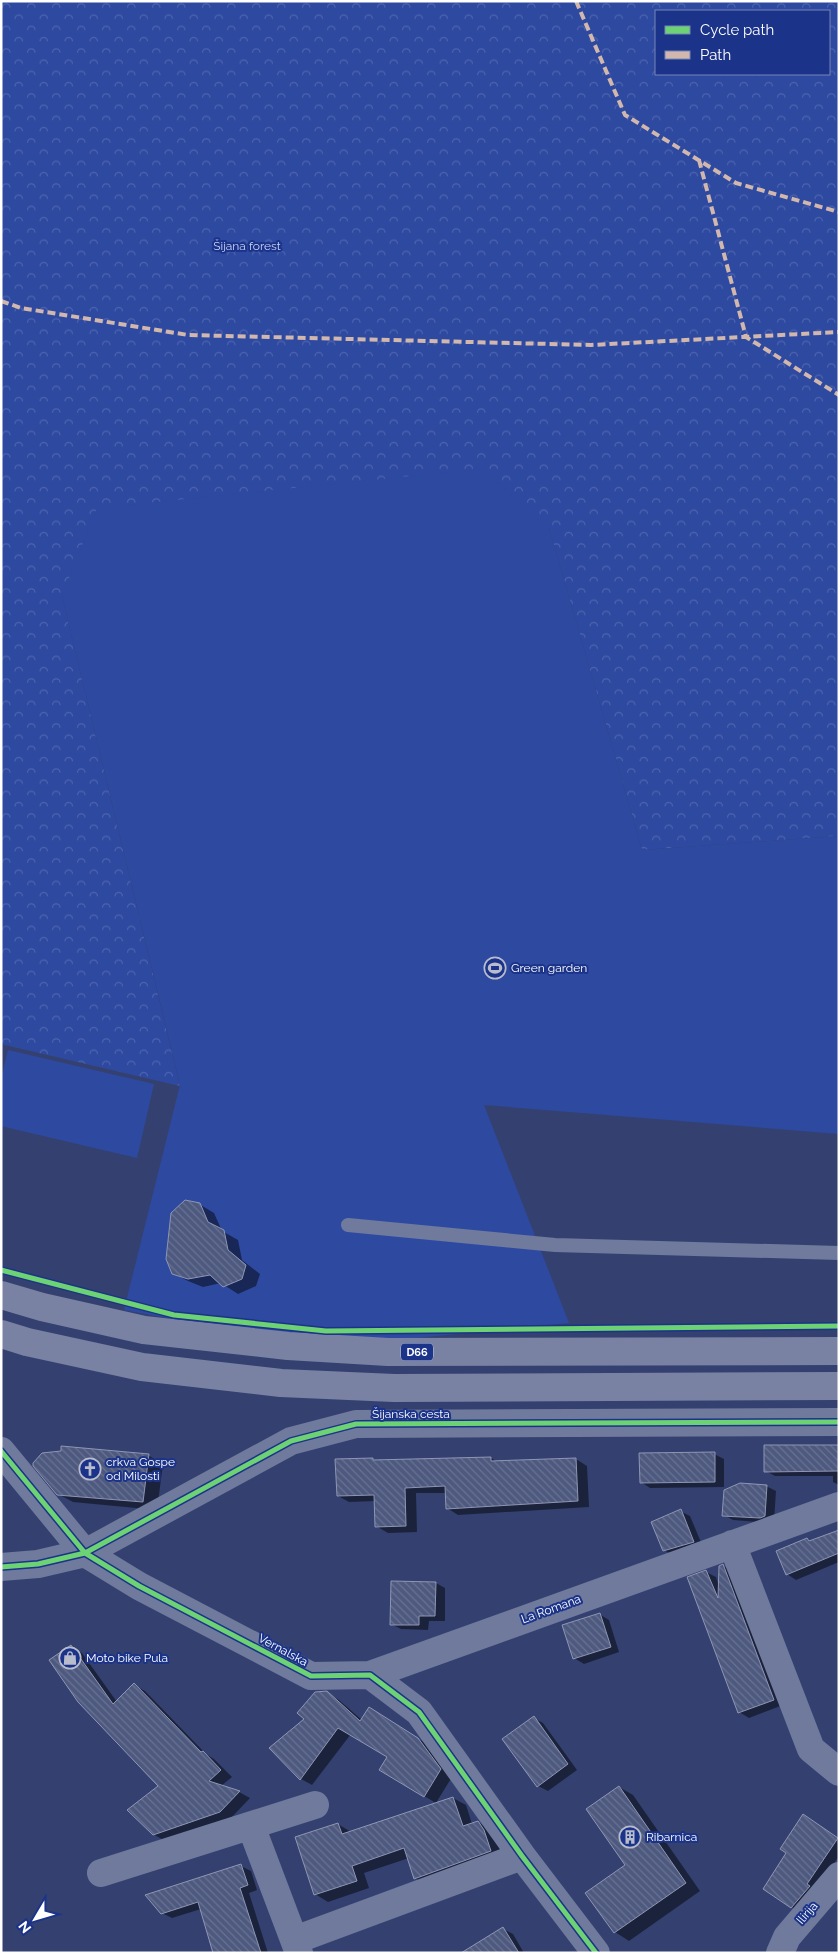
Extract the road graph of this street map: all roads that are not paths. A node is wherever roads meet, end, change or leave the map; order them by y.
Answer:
1 (348, 1225) dead end
2 (839, 1252) edge
3 (1, 1295) edge
4 (1, 1334) edge
5 (839, 1351) edge
6 (839, 1386) edge
7 (839, 1422) edge
8 (1, 1451) edge
9 (839, 1506) edge
10 (732, 1544) junction
11 (85, 1553) junction
12 (1, 1567) edge
13 (370, 1675) junction
14 (839, 1772) edge
15 (315, 1805) dead end
16 (251, 1826) junction
17 (522, 1856) junction
18 (101, 1873) dead end
19 (839, 1876) edge
20 (297, 1946) edge
21 (596, 1953) edge
22 (780, 1953) edge

1 - 2 lane
3 - 5 main road, D66
4 - 6 main road
7 - 11 street, Šijanska cesta
8 - 11 street
9 - 10 street, La Romana
10 - 13 street, La Romana
10 - 14 street
11 - 12 street
11 - 13 street, Vernalska
13 - 17 street
15 - 16 street
16 - 18 street
16 - 20 street
17 - 20 street
17 - 21 street
19 - 22 street, Ilirija

